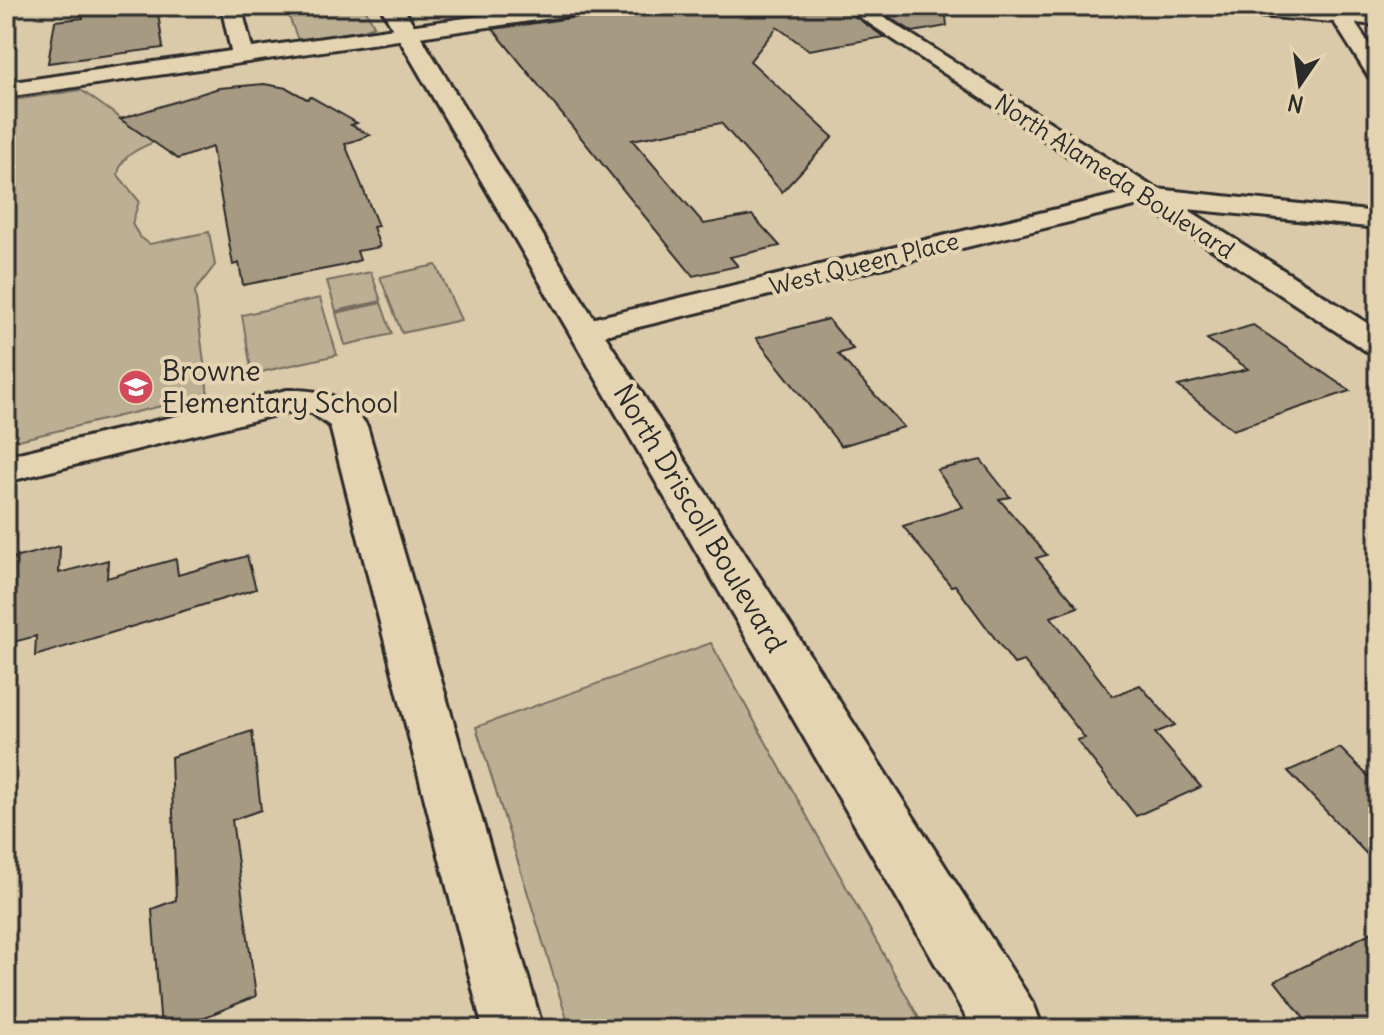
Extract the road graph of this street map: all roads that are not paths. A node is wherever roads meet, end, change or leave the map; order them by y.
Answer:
1 (231, 6) edge
2 (592, 6) edge
3 (853, 6) edge
4 (1208, 6) edge
5 (1337, 11) edge
6 (1378, 19) edge
7 (399, 20) edge
8 (243, 56) junction
9 (1378, 74) edge
10 (6, 90) edge
11 (1144, 196) junction
12 (1378, 220) edge
13 (585, 330) junction
14 (1378, 344) edge
15 (6, 469) edge
16 (513, 1029) edge
17 (1010, 1029) edge

1 - 8 street
2 - 7 street
3 - 11 street, North Alameda Boulevard
4 - 5 street
5 - 6 street
5 - 9 street
7 - 8 street
7 - 13 main road, North Driscoll Boulevard
8 - 10 street
11 - 12 street
11 - 13 street, West Queen Place
11 - 14 street, North Alameda Boulevard
13 - 17 main road, North Driscoll Boulevard
15 - 16 street

